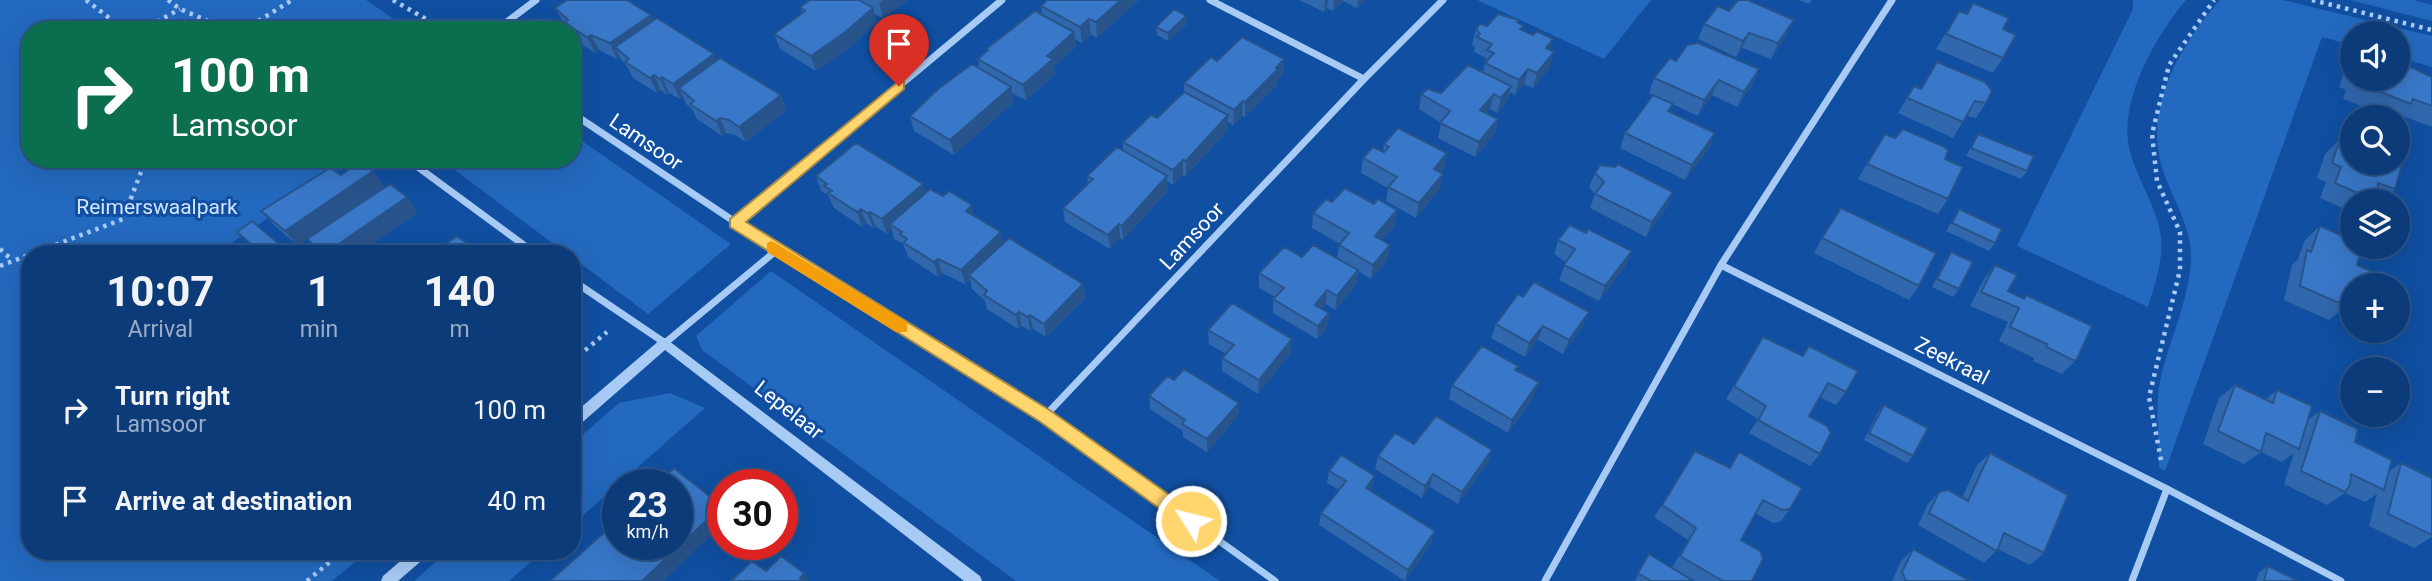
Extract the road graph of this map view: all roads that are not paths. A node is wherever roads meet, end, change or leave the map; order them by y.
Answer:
1 (536, 0) edge
2 (1002, 0) edge
3 (1210, 0) edge
4 (1443, 0) edge
5 (1892, 0) edge
6 (508, 21) edge
7 (1364, 79) junction
8 (581, 119) edge
9 (419, 168) edge
10 (735, 223) junction
11 (524, 245) edge
12 (777, 250) junction
13 (1721, 265) junction
14 (581, 287) edge
15 (665, 343) junction
16 (581, 415) edge
17 (1045, 416) junction
18 (2167, 489) junction
19 (412, 560) edge
20 (388, 581) edge
21 (975, 581) edge
22 (1275, 581) edge
23 (1545, 581) edge
24 (2132, 581) edge
25 (2341, 581) edge

1 - 6 street
2 - 10 street
3 - 7 street
4 - 7 street, Lamsoor
5 - 13 street
7 - 17 street, Lamsoor
8 - 10 street, Lamsoor
9 - 11 street
10 - 12 street, Lamsoor
12 - 15 street
12 - 17 street, Lamsoor
13 - 18 street, Zeekraal
13 - 23 street
14 - 15 street, Lepelaar
15 - 16 street
15 - 21 street, Lepelaar
17 - 22 street, Lamsoor
18 - 24 street
18 - 25 street, Zeekraal
19 - 20 street

